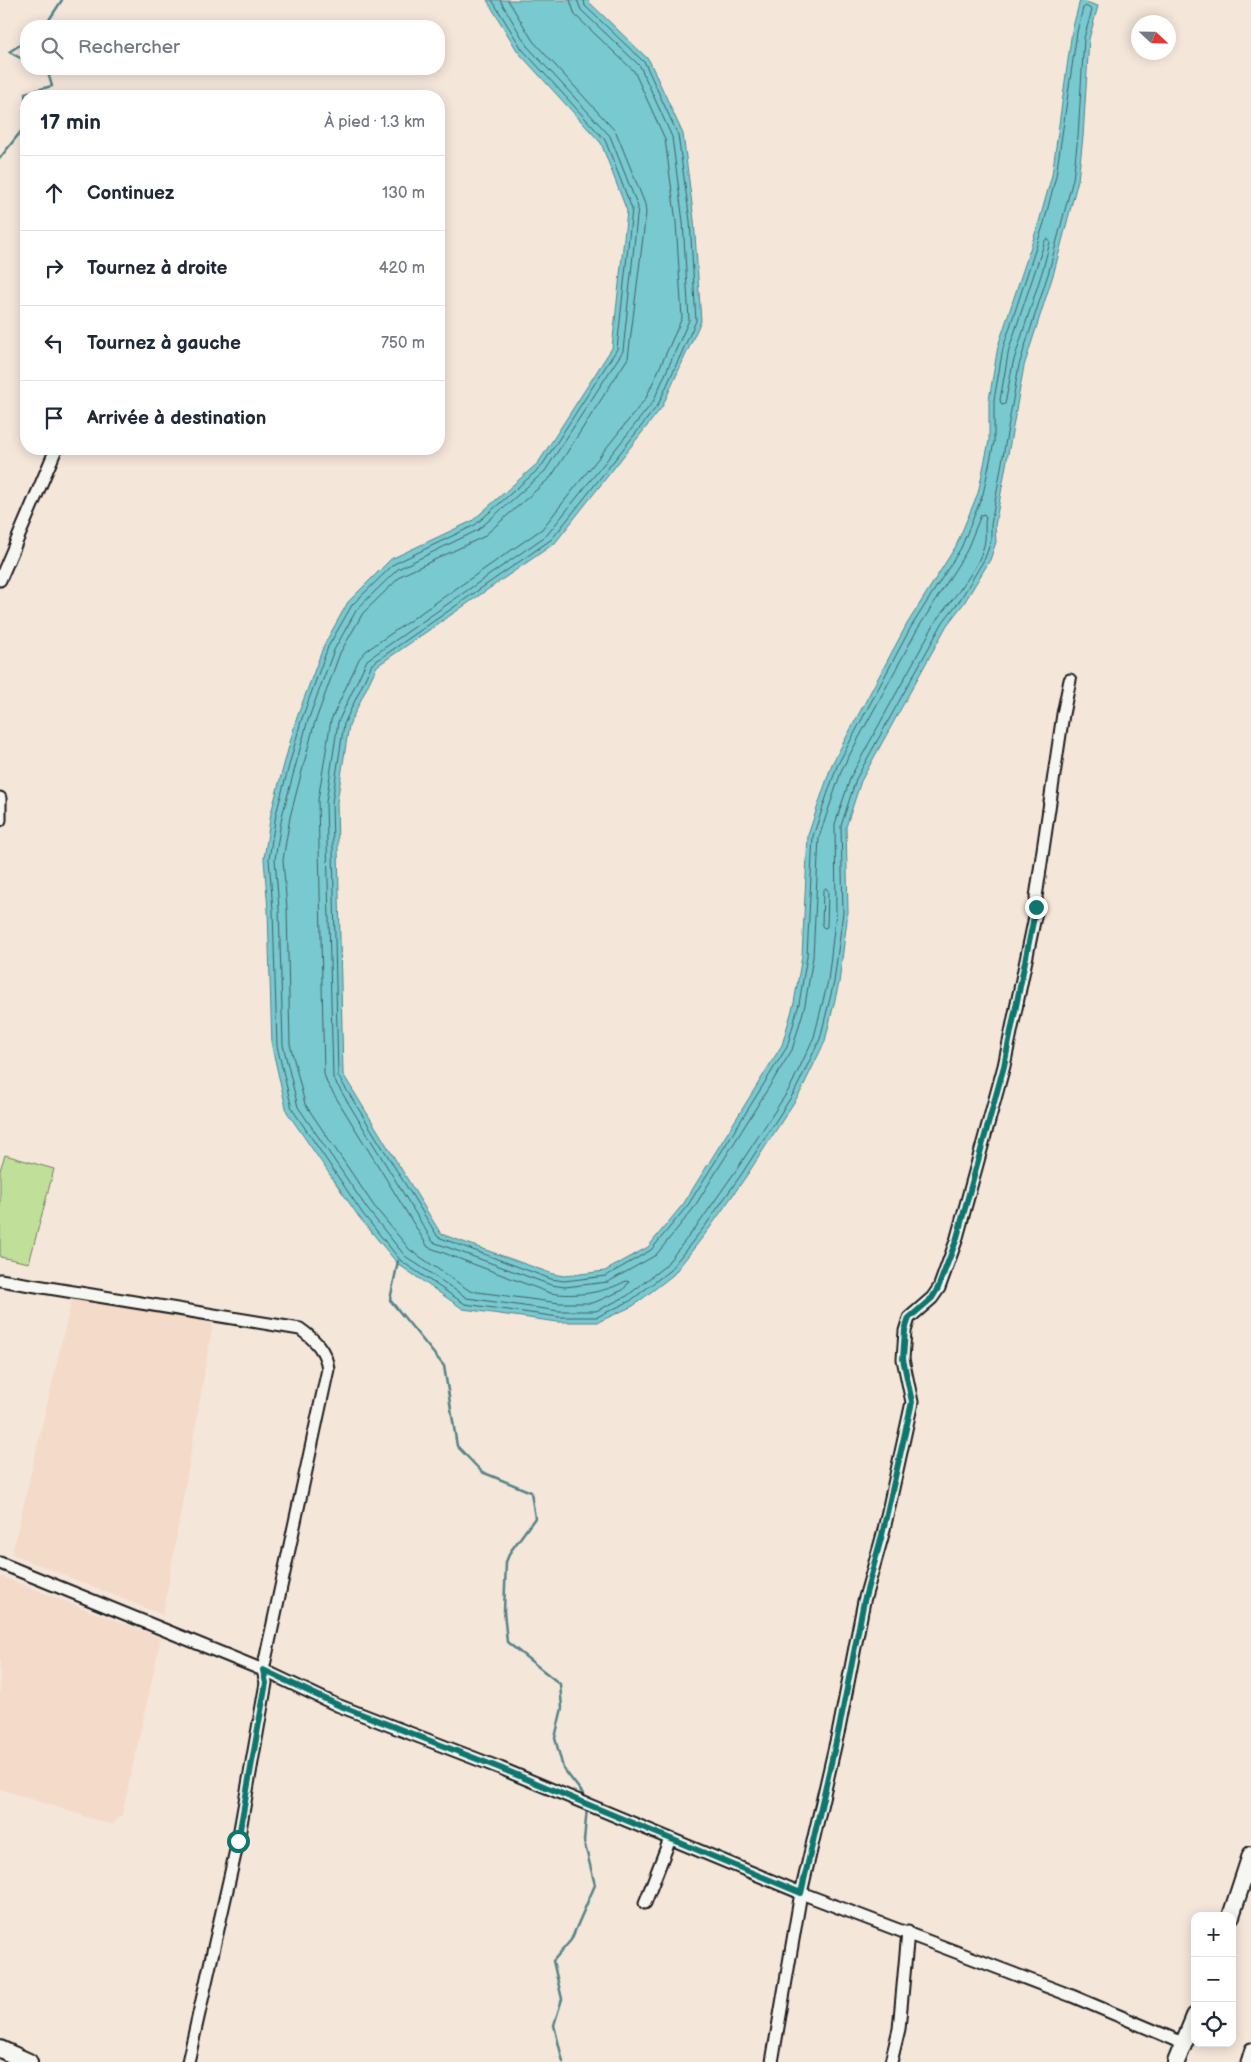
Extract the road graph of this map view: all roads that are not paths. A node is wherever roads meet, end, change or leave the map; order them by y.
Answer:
1 (53, 455) edge
2 (0, 580) edge
3 (1070, 680) dead end
4 (0, 798) edge
5 (0, 820) edge
6 (0, 1280) edge
7 (0, 1564) edge
8 (263, 1670) junction
9 (670, 1839) junction
10 (1251, 1855) edge
11 (801, 1893) junction
12 (646, 1904) dead end
13 (1231, 1912) edge
14 (908, 1932) junction
15 (1191, 2025) edge
16 (1183, 2044) junction
17 (0, 2049) edge
18 (1251, 2049) edge
19 (29, 2062) edge
20 (188, 2062) edge
21 (772, 2062) edge
22 (891, 2062) edge
23 (1176, 2062) edge
24 (1248, 2062) edge

1 - 2 street
3 - 11 street
4 - 5 street
6 - 8 street
7 - 8 street
8 - 9 street
8 - 20 street
9 - 11 street
9 - 12 street
10 - 13 main road
11 - 14 street
11 - 21 street
14 - 16 street
14 - 22 street
15 - 16 main road
16 - 23 main road
17 - 19 main road
18 - 24 street

